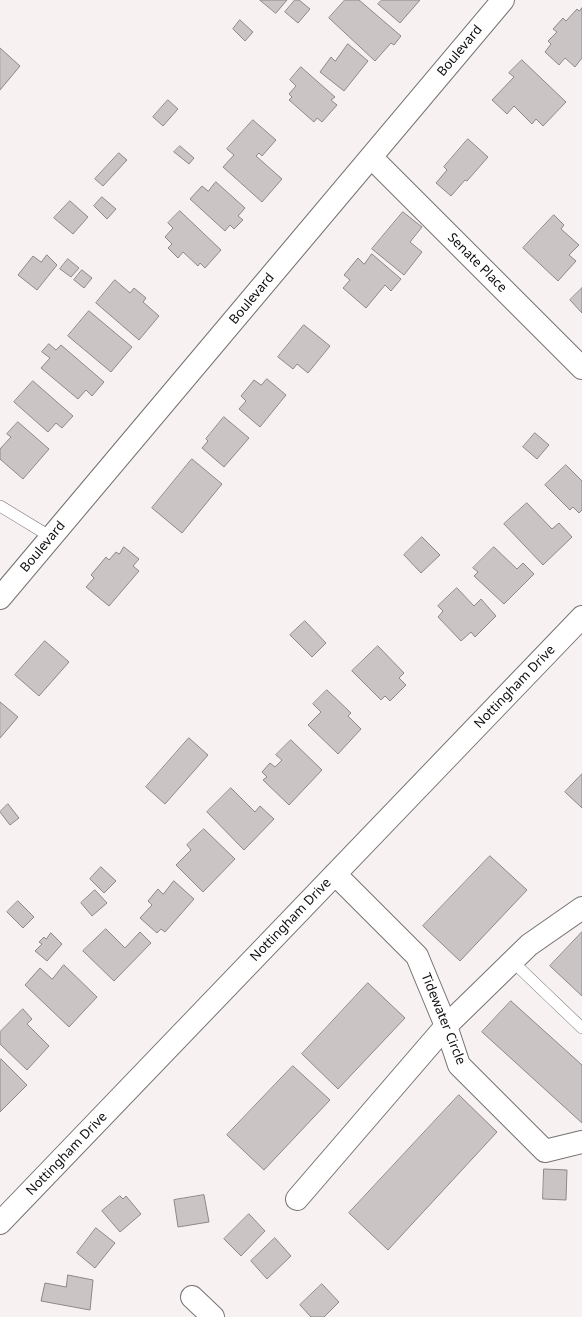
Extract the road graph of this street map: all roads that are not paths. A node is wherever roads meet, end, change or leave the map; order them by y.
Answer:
1 (503, 0) edge
2 (372, 158) junction
3 (582, 368) edge
4 (0, 506) edge
5 (51, 537) junction
6 (0, 598) edge
7 (582, 617) edge
8 (335, 874) junction
9 (582, 908) edge
10 (512, 961) junction
11 (446, 1026) junction
12 (582, 1028) edge
13 (582, 1142) edge
14 (297, 1199) dead end
15 (0, 1223) edge
16 (192, 1298) dead end
17 (213, 1317) edge

1 - 2 street, Boulevard
2 - 3 street, Senate Place
2 - 5 street, Boulevard
4 - 5 lane
5 - 6 street, Boulevard
7 - 8 street, Nottingham Drive
8 - 11 street, Tidewater Circle
8 - 15 street, Nottingham Drive
9 - 10 street
10 - 11 street
10 - 12 lane
11 - 13 street, Tidewater Circle
11 - 14 street
16 - 17 street

